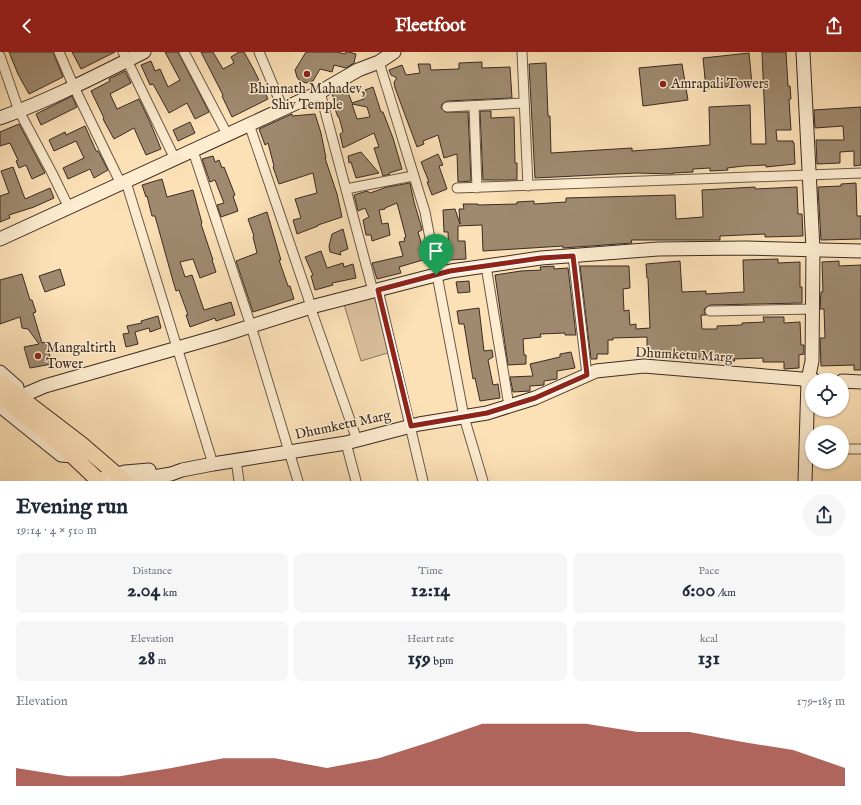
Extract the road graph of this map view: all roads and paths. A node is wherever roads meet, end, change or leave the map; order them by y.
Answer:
1 (59, 52) edge
2 (144, 52) edge
3 (184, 52) edge
4 (259, 52) edge
5 (394, 52) edge
6 (522, 52) edge
7 (803, 52) edge
8 (0, 56) edge
9 (125, 56) edge
10 (379, 62) junction
11 (74, 86) junction
12 (320, 92) junction
13 (524, 104) junction
14 (474, 106) junction
15 (446, 107) dead end
16 (282, 109) junction
17 (19, 111) junction
18 (0, 118) edge
19 (249, 124) junction
20 (227, 134) junction
21 (193, 150) junction
22 (175, 159) junction
23 (861, 173) edge
24 (808, 175) junction
25 (412, 176) junction
26 (123, 183) junction
27 (528, 186) junction
28 (458, 188) dead end
29 (477, 188) junction
30 (346, 190) junction
31 (69, 208) junction
32 (0, 239) edge
33 (813, 249) junction
34 (861, 251) edge
35 (573, 256) junction
36 (486, 266) junction
37 (436, 275) junction
38 (375, 290) junction
39 (311, 307) junction
40 (812, 309) junction
41 (710, 311) dead end
42 (251, 326) junction
43 (178, 347) junction
44 (0, 372) edge
45 (811, 373) edge
46 (587, 375) junction
47 (805, 379) edge
48 (849, 381) edge
49 (0, 382) edge
50 (861, 382) edge
51 (26, 394) junction
52 (0, 395) edge
53 (0, 406) edge
54 (509, 406) junction
55 (464, 417) junction
56 (411, 426) junction
57 (63, 439) junction
58 (352, 441) junction
59 (849, 449) edge
60 (861, 449) edge
61 (78, 450) junction
62 (290, 452) junction
63 (236, 460) junction
64 (214, 464) junction
65 (807, 469) edge
66 (96, 479) edge
67 (123, 479) edge
68 (239, 481) edge
69 (298, 481) edge
70 (356, 481) edge
71 (423, 481) edge
72 (483, 481) edge
73 (805, 481) edge

1 - 11 street
2 - 9 street
3 - 20 street
4 - 16 street
5 - 10 street
6 - 13 street
7 - 24 street
8 - 17 street
9 - 11 street
9 - 22 street
10 - 12 street
10 - 25 street
11 - 17 street
11 - 26 street
12 - 16 street
12 - 30 street
13 - 14 street
13 - 27 street
14 - 15 street
14 - 29 street
16 - 19 street
17 - 18 street
17 - 31 street
19 - 20 street
19 - 39 street
20 - 21 street
21 - 22 street
21 - 42 street
22 - 26 street
23 - 24 street
24 - 27 street
24 - 33 street
25 - 30 street
25 - 37 street
26 - 31 street
26 - 43 street
27 - 29 street
28 - 29 street
30 - 38 street
31 - 32 street
33 - 34 street
33 - 35 street
33 - 40 street
35 - 36 street
35 - 46 street
36 - 37 street
36 - 54 street
37 - 38 street
37 - 55 street
38 - 39 street
38 - 56 street
39 - 42 street
39 - 58 street
40 - 41 street
40 - 45 street
42 - 43 street
42 - 62 street
43 - 51 street
43 - 64 street
44 - 51 street
46 - 47 street, Dhumketu Marg
46 - 54 street, Dhumketu Marg
48 - 50 street
49 - 57 main road
51 - 61 street
52 - 57 main road
53 - 61 street
54 - 55 street, Dhumketu Marg
55 - 56 street, Dhumketu Marg
55 - 72 street
56 - 58 street, Dhumketu Marg
56 - 71 street
57 - 61 main road
58 - 62 street, Dhumketu Marg
58 - 70 street
59 - 60 street
61 - 66 main road
61 - 67 main road
62 - 63 street, Dhumketu Marg
62 - 69 street
63 - 64 street, Dhumketu Marg
63 - 68 street
64 - 67 street, Dhumketu Marg
65 - 73 street
66 - 67 street, Dhumketu Marg

